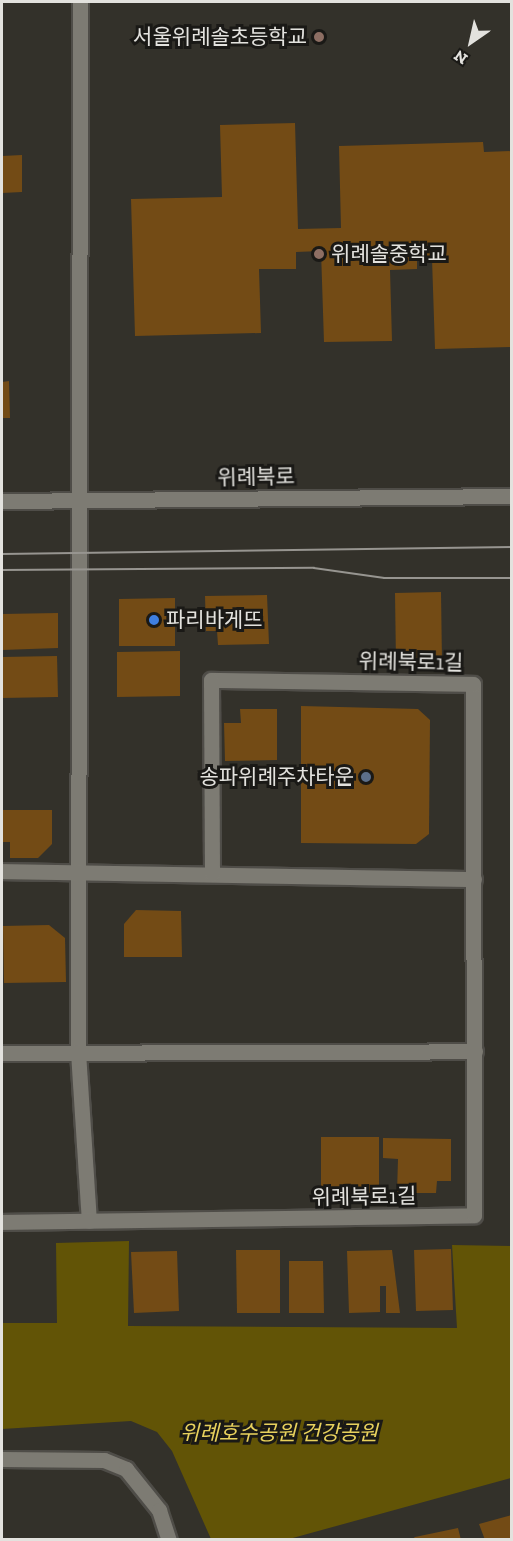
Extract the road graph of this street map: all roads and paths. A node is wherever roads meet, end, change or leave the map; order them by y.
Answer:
1 (80, 2) edge
2 (512, 496) edge
3 (81, 500) junction
4 (2, 501) edge
5 (2, 871) edge
6 (80, 873) junction
7 (212, 874) junction
8 (474, 879) junction
9 (475, 1051) junction
10 (78, 1052) junction
11 (2, 1053) edge
12 (89, 1221) junction
13 (2, 1222) edge
14 (2, 1459) edge
15 (169, 1539) edge

1 - 3 street
2 - 3 street, 위례북로
3 - 4 street, 위례북로
3 - 6 street
5 - 6 street
6 - 7 street
6 - 10 street
7 - 8 street
7 - 8 street, 위례북로1길
8 - 9 street, 위례북로1길
9 - 10 street
9 - 12 street, 위례북로1길
10 - 11 street
10 - 12 street
12 - 13 street, 위례북로1길
14 - 15 street

